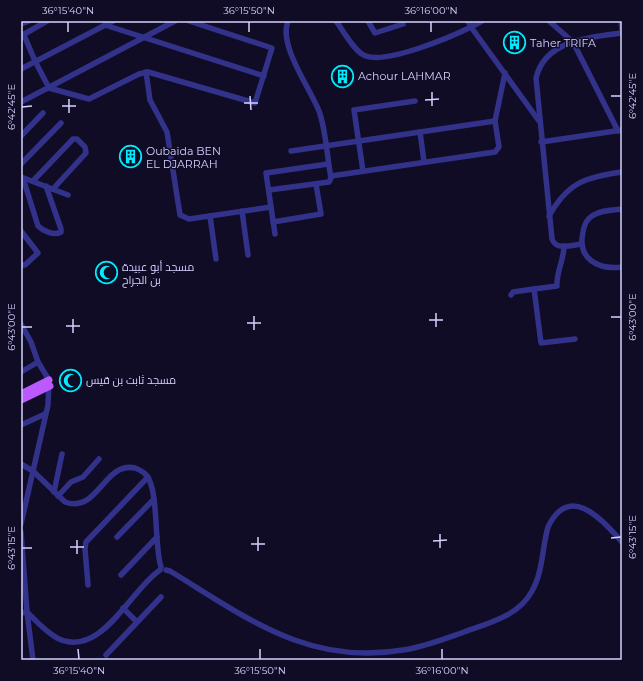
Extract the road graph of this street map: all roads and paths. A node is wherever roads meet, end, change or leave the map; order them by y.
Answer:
1 (29, 21) edge
2 (47, 21) edge
3 (113, 21) edge
4 (175, 21) edge
5 (189, 21) edge
6 (288, 21) edge
7 (336, 21) edge
8 (368, 21) edge
9 (410, 21) edge
10 (468, 21) edge
11 (482, 21) edge
12 (549, 21) edge
13 (621, 21) edge
14 (403, 22) edge
15 (21, 24) edge
16 (105, 25) junction
17 (471, 27) junction
18 (622, 32) edge
19 (23, 35) edge
20 (142, 38) junction
21 (573, 42) junction
22 (35, 61) junction
23 (21, 69) edge
24 (146, 72) junction
25 (505, 73) junction
26 (264, 76) junction
27 (49, 88) junction
28 (415, 101) dead end
29 (21, 102) edge
30 (43, 113) dead end
31 (495, 121) junction
32 (539, 122) junction
33 (61, 123) dead end
34 (620, 130) edge
35 (420, 132) junction
36 (21, 136) edge
37 (358, 141) junction
38 (542, 142) junction
39 (326, 146) junction
40 (291, 151) dead end
41 (424, 162) junction
42 (21, 164) edge
43 (328, 164) junction
44 (363, 171) junction
45 (622, 172) edge
46 (330, 176) junction
47 (22, 177) edge
48 (33, 181) junction
49 (316, 184) junction
50 (46, 186) junction
51 (52, 189) junction
52 (268, 190) junction
53 (68, 194) dead end
54 (271, 207) junction
55 (622, 209) edge
56 (242, 211) junction
57 (210, 216) junction
58 (549, 216) junction
59 (273, 222) junction
60 (21, 231) edge
61 (275, 234) dead end
62 (582, 244) junction
63 (564, 246) junction
64 (248, 255) dead end
65 (216, 259) dead end
66 (21, 265) edge
67 (622, 267) edge
68 (557, 286) junction
69 (564, 286) dead end
70 (534, 289) junction
71 (511, 295) dead end
72 (21, 324) edge
73 (575, 339) dead end
74 (38, 362) junction
75 (21, 372) edge
76 (49, 383) junction
77 (21, 394) edge
78 (21, 400) edge
79 (45, 414) junction
80 (21, 425) edge
81 (62, 454) dead end
82 (99, 459) dead end
83 (21, 464) edge
84 (33, 471) junction
85 (148, 477) junction
86 (56, 494) junction
87 (154, 499) junction
88 (21, 524) edge
89 (21, 532) edge
90 (117, 537) dead end
91 (157, 537) junction
92 (622, 542) edge
93 (162, 569) junction
94 (121, 575) dead end
95 (88, 585) dead end
96 (161, 597) dead end
97 (123, 608) junction
98 (24, 613) edge
99 (136, 621) junction
100 (106, 655) dead end
101 (33, 660) edge

1 - 15 street
2 - 19 street
3 - 16 street
4 - 20 street
5 - 26 street
6 - 39 street
7 - 17 street
8 - 14 street
9 - 14 street
10 - 17 street
11 - 17 street
12 - 21 street
13 - 18 street
16 - 20 street
16 - 22 street
17 - 25 street
18 - 21 street
19 - 22 street
20 - 26 street
20 - 27 street
21 - 32 street
21 - 34 street
22 - 23 street
22 - 27 street
24 - 26 street
24 - 27 street
24 - 57 street
25 - 31 street
25 - 32 street
27 - 29 street
28 - 37 street
30 - 36 street
31 - 35 street
31 - 41 street
32 - 38 street
33 - 42 street
34 - 38 street
35 - 37 street
35 - 41 street
37 - 39 street
37 - 44 street
38 - 58 street
39 - 40 street
39 - 43 street
41 - 44 street
43 - 46 street
43 - 52 street
44 - 46 street
45 - 58 street
46 - 49 street
47 - 48 street
47 - 50 street
48 - 50 street
48 - 51 street
49 - 52 street
49 - 59 street
50 - 51 street
51 - 53 street
52 - 54 street
54 - 56 street
54 - 59 street
55 - 62 street
56 - 57 street
56 - 64 street
57 - 65 street
58 - 63 street
59 - 61 street
60 - 66 street
62 - 63 street
62 - 67 street
63 - 68 street
68 - 69 street
68 - 70 street
70 - 71 street
70 - 73 street
72 - 74 street
74 - 75 street
74 - 76 street
76 - 77 main road
76 - 78 main road
76 - 79 street
79 - 80 street
79 - 84 street
81 - 86 street
82 - 86 street
83 - 84 street
84 - 86 street
84 - 88 street
85 - 86 street
85 - 87 street
85 - 95 street
87 - 90 street
87 - 91 street
89 - 98 street
91 - 93 street
91 - 94 street
92 - 93 street
93 - 97 street
96 - 99 street
97 - 98 street
97 - 99 street
98 - 101 street
99 - 100 street

